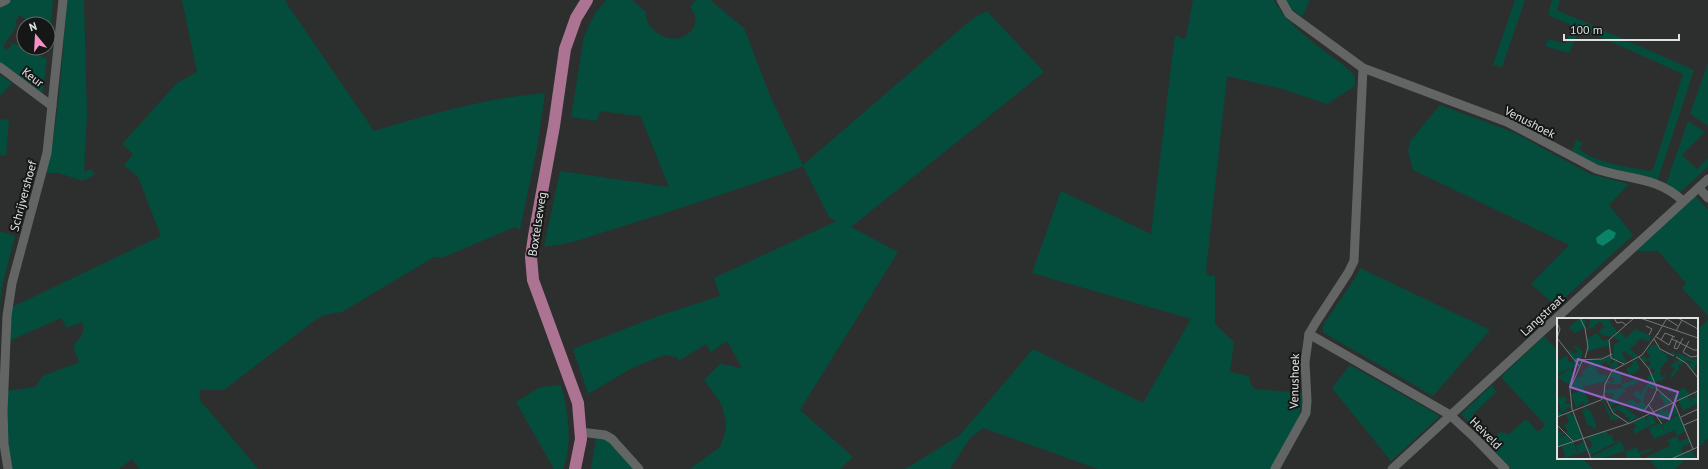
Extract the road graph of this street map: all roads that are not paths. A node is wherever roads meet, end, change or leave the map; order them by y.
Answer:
1 (6, 0) edge
2 (63, 0) edge
3 (587, 0) edge
4 (1280, 0) edge
5 (0, 3) edge
6 (0, 67) edge
7 (1363, 68) junction
8 (52, 106) junction
9 (1708, 179) edge
10 (1699, 188) junction
11 (1708, 198) edge
12 (1683, 201) junction
13 (1309, 334) junction
14 (1450, 415) junction
15 (580, 432) junction
16 (8, 469) edge
17 (575, 469) edge
18 (640, 469) edge
19 (1275, 469) edge
20 (1392, 469) edge
21 (1505, 469) edge

1 - 5 street
2 - 8 street, Schrijvershoef
3 - 15 main road, Boxtelseweg
4 - 7 street, Venushoek
6 - 8 street, Keur
7 - 12 street, Venushoek
7 - 13 street, Venushoek
8 - 16 street, Schrijvershoef
9 - 10 street, Langstraat
10 - 11 street
10 - 12 street, Langstraat
12 - 14 street, Langstraat
13 - 14 street
13 - 19 street, Venushoek
14 - 20 street, Langstraat
14 - 21 street, Heiveld
15 - 17 main road, Boxtelseweg
15 - 18 street

